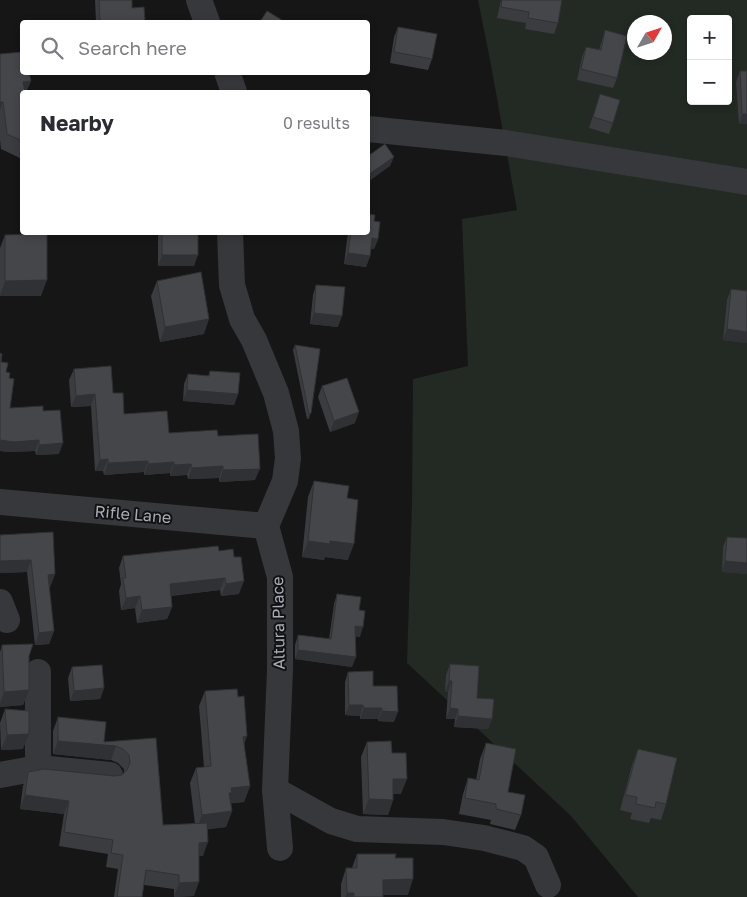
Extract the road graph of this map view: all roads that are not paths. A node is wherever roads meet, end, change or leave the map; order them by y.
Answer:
1 (199, 0) edge
2 (206, 20) edge
3 (227, 75) edge
4 (233, 90) edge
5 (370, 129) edge
6 (747, 182) edge
7 (230, 235) edge
8 (0, 502) edge
9 (266, 526) junction
10 (38, 672) dead end
11 (38, 768) junction
12 (0, 775) edge
13 (110, 775) edge
14 (275, 790) junction
15 (280, 848) dead end
16 (548, 885) dead end

1 - 2 street
3 - 4 street
5 - 6 street
7 - 9 street
8 - 9 street, Rifle Lane
9 - 14 street, Altura Place
10 - 11 street
11 - 12 street
11 - 13 street
14 - 15 street, Altura Place
14 - 16 street

